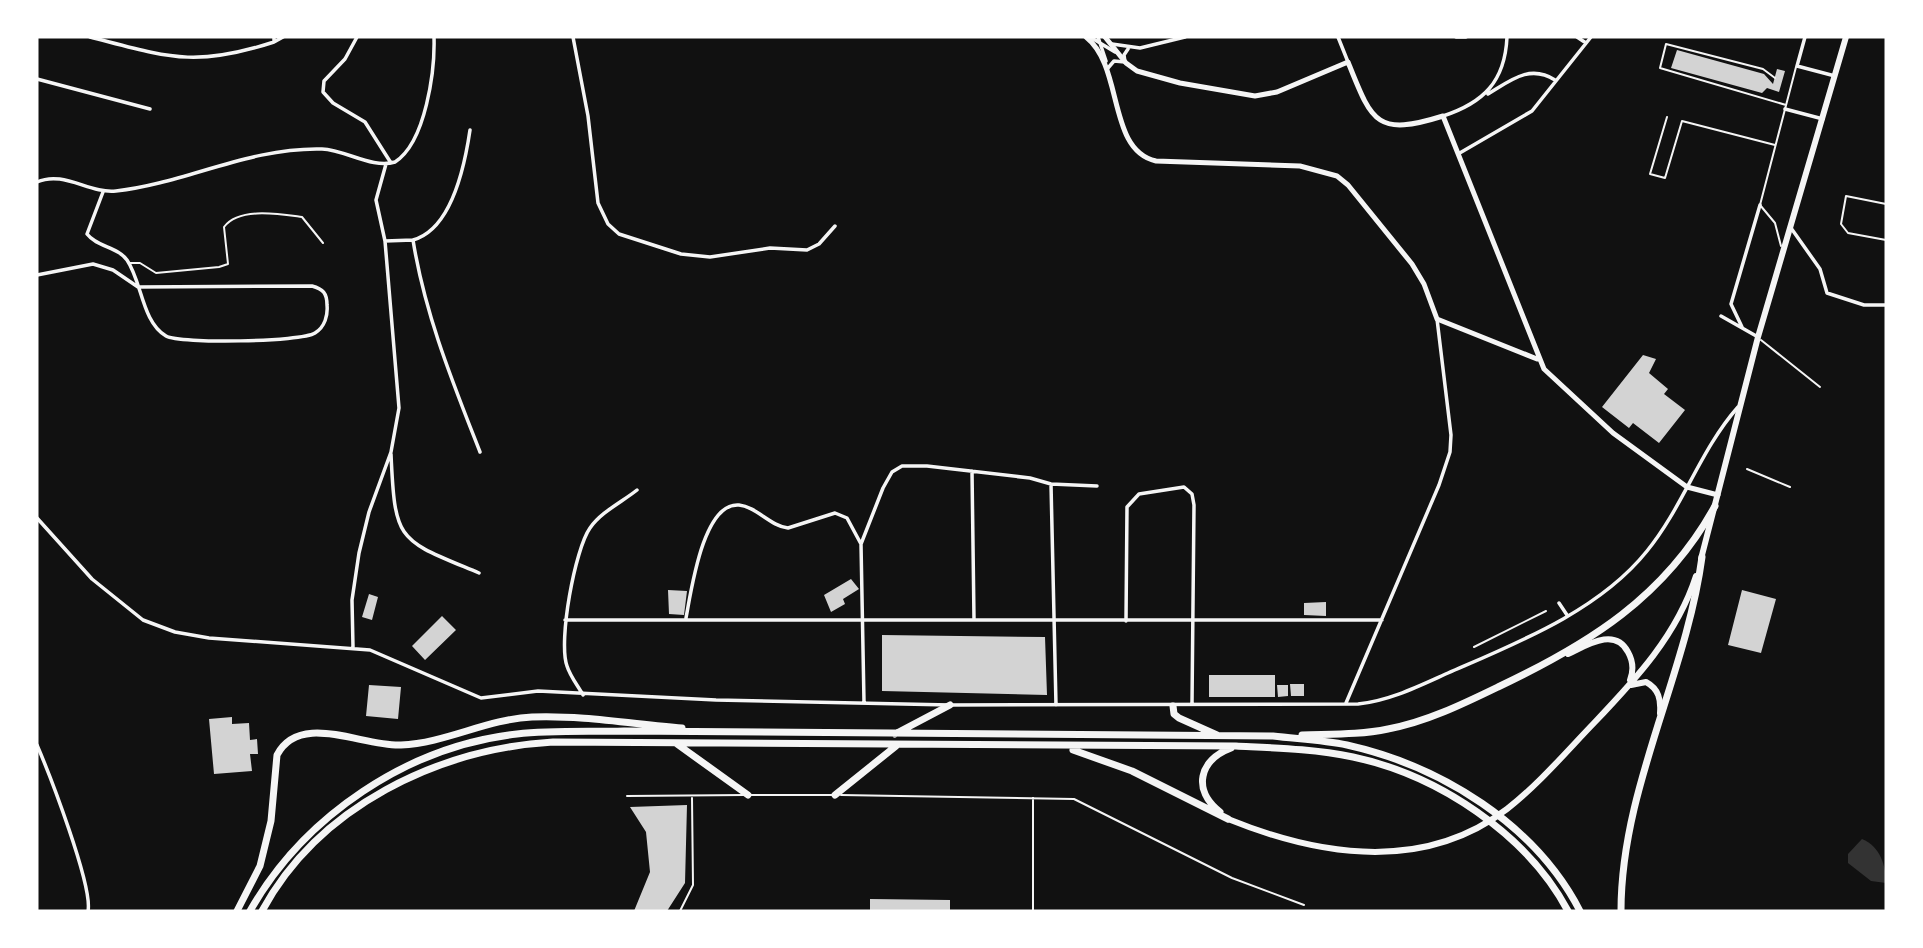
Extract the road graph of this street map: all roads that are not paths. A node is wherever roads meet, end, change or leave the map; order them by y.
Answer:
1 (90, 37) edge
2 (283, 37) edge
3 (357, 37) edge
4 (434, 37) edge
5 (573, 37) edge
6 (1088, 37) edge
7 (1185, 37) edge
8 (1338, 37) edge
9 (1456, 37) edge
10 (1466, 37) edge
11 (1507, 37) edge
12 (1577, 37) edge
13 (1591, 37) edge
14 (1805, 37) edge
15 (1846, 37) edge
16 (274, 39) edge
17 (1098, 39) edge
18 (1109, 42) edge
19 (1586, 43) junction
20 (1130, 48) junction
21 (1123, 60) junction
22 (1348, 62) junction
23 (1106, 64) junction
24 (1797, 65) junction
25 (1835, 76) junction
26 (1775, 78) dead end
27 (37, 79) edge
28 (1556, 79) junction
29 (1488, 94) junction
30 (1786, 107) junction
31 (150, 109) dead end
32 (1443, 116) junction
33 (1667, 117) dead end
34 (1823, 119) junction
35 (470, 130) dead end
36 (1775, 145) junction
37 (1458, 154) junction
38 (388, 163) junction
39 (37, 182) edge
40 (103, 192) junction
41 (1886, 204) edge
42 (1760, 205) junction
43 (835, 226) dead end
44 (1791, 227) junction
45 (413, 240) junction
46 (1886, 240) edge
47 (385, 241) junction
48 (323, 243) dead end
49 (1783, 256) junction
50 (129, 263) junction
51 (37, 275) edge
52 (138, 287) junction
53 (1886, 305) edge
54 (1721, 316) dead end
55 (1437, 319) junction
56 (1742, 327) junction
57 (1758, 337) junction
58 (1538, 359) junction
59 (1820, 387) dead end
60 (1741, 403) junction
61 (391, 452) junction
62 (480, 452) dead end
63 (1747, 469) dead end
64 (972, 471) junction
65 (1051, 484) junction
66 (1097, 486) dead end
67 (1687, 487) junction
68 (1790, 487) dead end
69 (637, 490) dead end
70 (1718, 495) junction
71 (1715, 506) junction
72 (37, 518) edge
73 (861, 544) junction
74 (1702, 557) junction
75 (479, 573) dead end
76 (1559, 603) dead end
77 (1546, 611) dead end
78 (1567, 615) junction
79 (686, 618) junction
80 (974, 619) junction
81 (565, 620) junction
82 (1382, 620) junction
83 (864, 621) junction
84 (1052, 621) junction
85 (1126, 621) junction
86 (1191, 622) junction
87 (353, 646) junction
88 (1474, 647) dead end
89 (1563, 656) junction
90 (1626, 687) junction
91 (583, 695) junction
92 (864, 702) junction
93 (1346, 703) junction
94 (1192, 704) junction
95 (950, 705) junction
96 (1056, 705) junction
97 (1173, 706) junction
98 (1659, 722) junction
99 (749, 733) junction
100 (892, 735) junction
101 (1273, 736) junction
102 (1220, 737) junction
103 (677, 743) junction
104 (37, 745) edge
105 (896, 746) junction
106 (1236, 746) junction
107 (1062, 747) junction
108 (835, 794) junction
109 (748, 795) junction
110 (627, 796) dead end
111 (692, 796) junction
112 (1033, 797) junction
113 (1228, 819) junction
114 (1304, 905) dead end
115 (88, 911) edge
116 (237, 911) edge
117 (250, 911) edge
118 (262, 911) edge
119 (680, 911) edge
120 (1033, 911) edge
121 (1568, 911) edge
122 (1580, 911) edge
123 (1621, 911) edge

1 - 16 street
2 - 16 street
3 - 38 street
4 - 38 street
5 - 43 street
6 - 17 street
6 - 23 street
7 - 20 street
8 - 22 street
9 - 10 street
11 - 29 street
12 - 19 street
13 - 19 street
14 - 24 street
15 - 25 main road
17 - 21 street
17 - 23 street
18 - 20 street
18 - 21 street
19 - 28 street
20 - 21 street
21 - 22 street
21 - 23 street
22 - 32 street
23 - 55 street
24 - 25 street
24 - 30 lane
25 - 34 main road
26 - 30 lane
27 - 31 street
28 - 29 street
28 - 37 street
29 - 32 street
30 - 34 street
30 - 36 lane
32 - 37 street
33 - 36 lane
34 - 44 main road
35 - 45 street
36 - 42 lane
37 - 58 street
38 - 40 street
38 - 47 street
39 - 40 street
40 - 50 street
41 - 46 lane
42 - 49 lane
42 - 56 street
44 - 49 main road
44 - 53 street
45 - 47 street
45 - 62 street
47 - 61 street
48 - 50 lane
49 - 57 main road
50 - 52 street
51 - 52 street
52 - 52 street
54 - 56 street
55 - 58 street
55 - 82 street
56 - 57 street
57 - 59 lane
57 - 60 main road
58 - 67 street
60 - 67 street
60 - 70 main road
61 - 75 street
61 - 87 street
63 - 68 lane
64 - 65 street
64 - 73 street
64 - 80 street
65 - 66 street
65 - 84 street
67 - 70 street
67 - 78 street
69 - 81 street
70 - 71 main road
71 - 74 main road
71 - 89 highway
72 - 87 street
73 - 79 street
73 - 83 street
74 - 90 main road
74 - 98 highway
76 - 78 street
77 - 88 lane
78 - 93 street
79 - 81 street
79 - 83 street
80 - 83 street
80 - 84 street
81 - 91 street
82 - 86 street
82 - 93 street
83 - 92 street
84 - 85 street
84 - 96 street
85 - 86 street
85 - 86 street
86 - 94 street
87 - 91 street
89 - 90 main road
89 - 101 highway
90 - 98 main road
90 - 113 main road
91 - 92 street
92 - 95 street
93 - 94 street
94 - 97 street
95 - 96 street
95 - 100 highway
96 - 97 street
97 - 102 highway
98 - 123 highway
99 - 100 highway
99 - 116 highway
99 - 117 highway
100 - 102 highway
101 - 102 highway
101 - 122 highway
103 - 105 highway
103 - 109 highway
103 - 118 highway
104 - 115 street
105 - 107 highway
105 - 108 highway
106 - 107 highway
106 - 113 highway
106 - 121 highway
107 - 113 highway
108 - 109 lane
108 - 112 lane
109 - 111 lane
110 - 111 lane
111 - 119 lane
112 - 114 lane
112 - 120 lane

